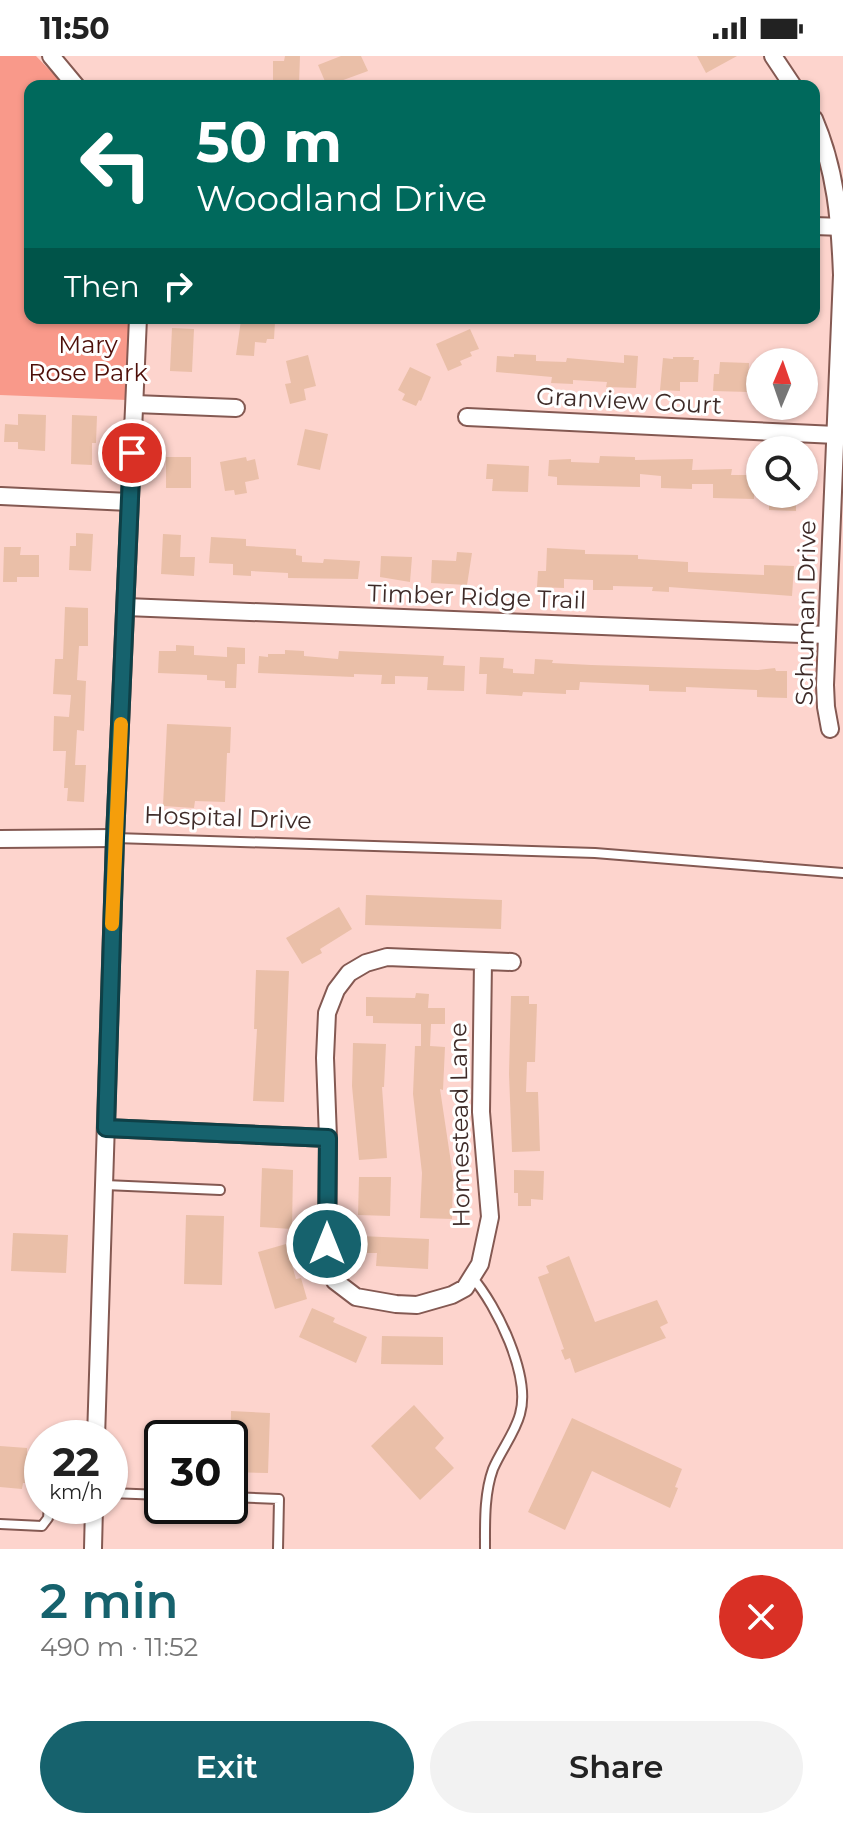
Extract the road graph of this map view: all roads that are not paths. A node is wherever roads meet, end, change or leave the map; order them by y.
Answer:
1 (51, 56) edge
2 (773, 56) edge
3 (71, 80) edge
4 (789, 80) edge
5 (820, 132) edge
6 (820, 226) edge
7 (842, 226) edge
8 (138, 324) edge
9 (135, 404) junction
10 (236, 408) dead end
11 (467, 417) dead end
12 (836, 435) junction
13 (1, 496) edge
14 (129, 502) junction
15 (126, 607) junction
16 (827, 635) junction
17 (830, 729) dead end
18 (115, 838) junction
19 (0, 839) edge
20 (843, 873) edge
21 (483, 961) junction
22 (512, 962) dead end
23 (106, 1128) junction
24 (328, 1138) junction
25 (105, 1185) junction
26 (220, 1190) dead end
27 (472, 1277) junction
28 (97, 1420) edge
29 (248, 1498) edge
30 (0, 1524) edge
31 (44, 1524) edge
32 (94, 1524) edge
33 (93, 1549) edge
34 (278, 1549) edge
35 (485, 1549) edge

1 - 3 street
2 - 4 street
5 - 7 street, Schuman Drive
6 - 7 street
7 - 12 street, Schuman Drive
8 - 9 street
9 - 10 street
9 - 14 street
11 - 12 street, Granview Court
12 - 16 street, Schuman Drive
13 - 14 street
14 - 15 street
15 - 16 street, Timber Ridge Trail
15 - 18 street
16 - 17 street, Schuman Drive
18 - 19 street
18 - 20 lane, Hospital Drive
18 - 23 street, Hospital Drive
21 - 22 street
21 - 24 street
21 - 27 street, Homestead Lane
23 - 24 street
23 - 25 street, Hospital Drive
24 - 27 street
25 - 26 lane
25 - 28 street, Hospital Drive
27 - 35 lane
29 - 34 lane
30 - 31 lane
32 - 33 street

